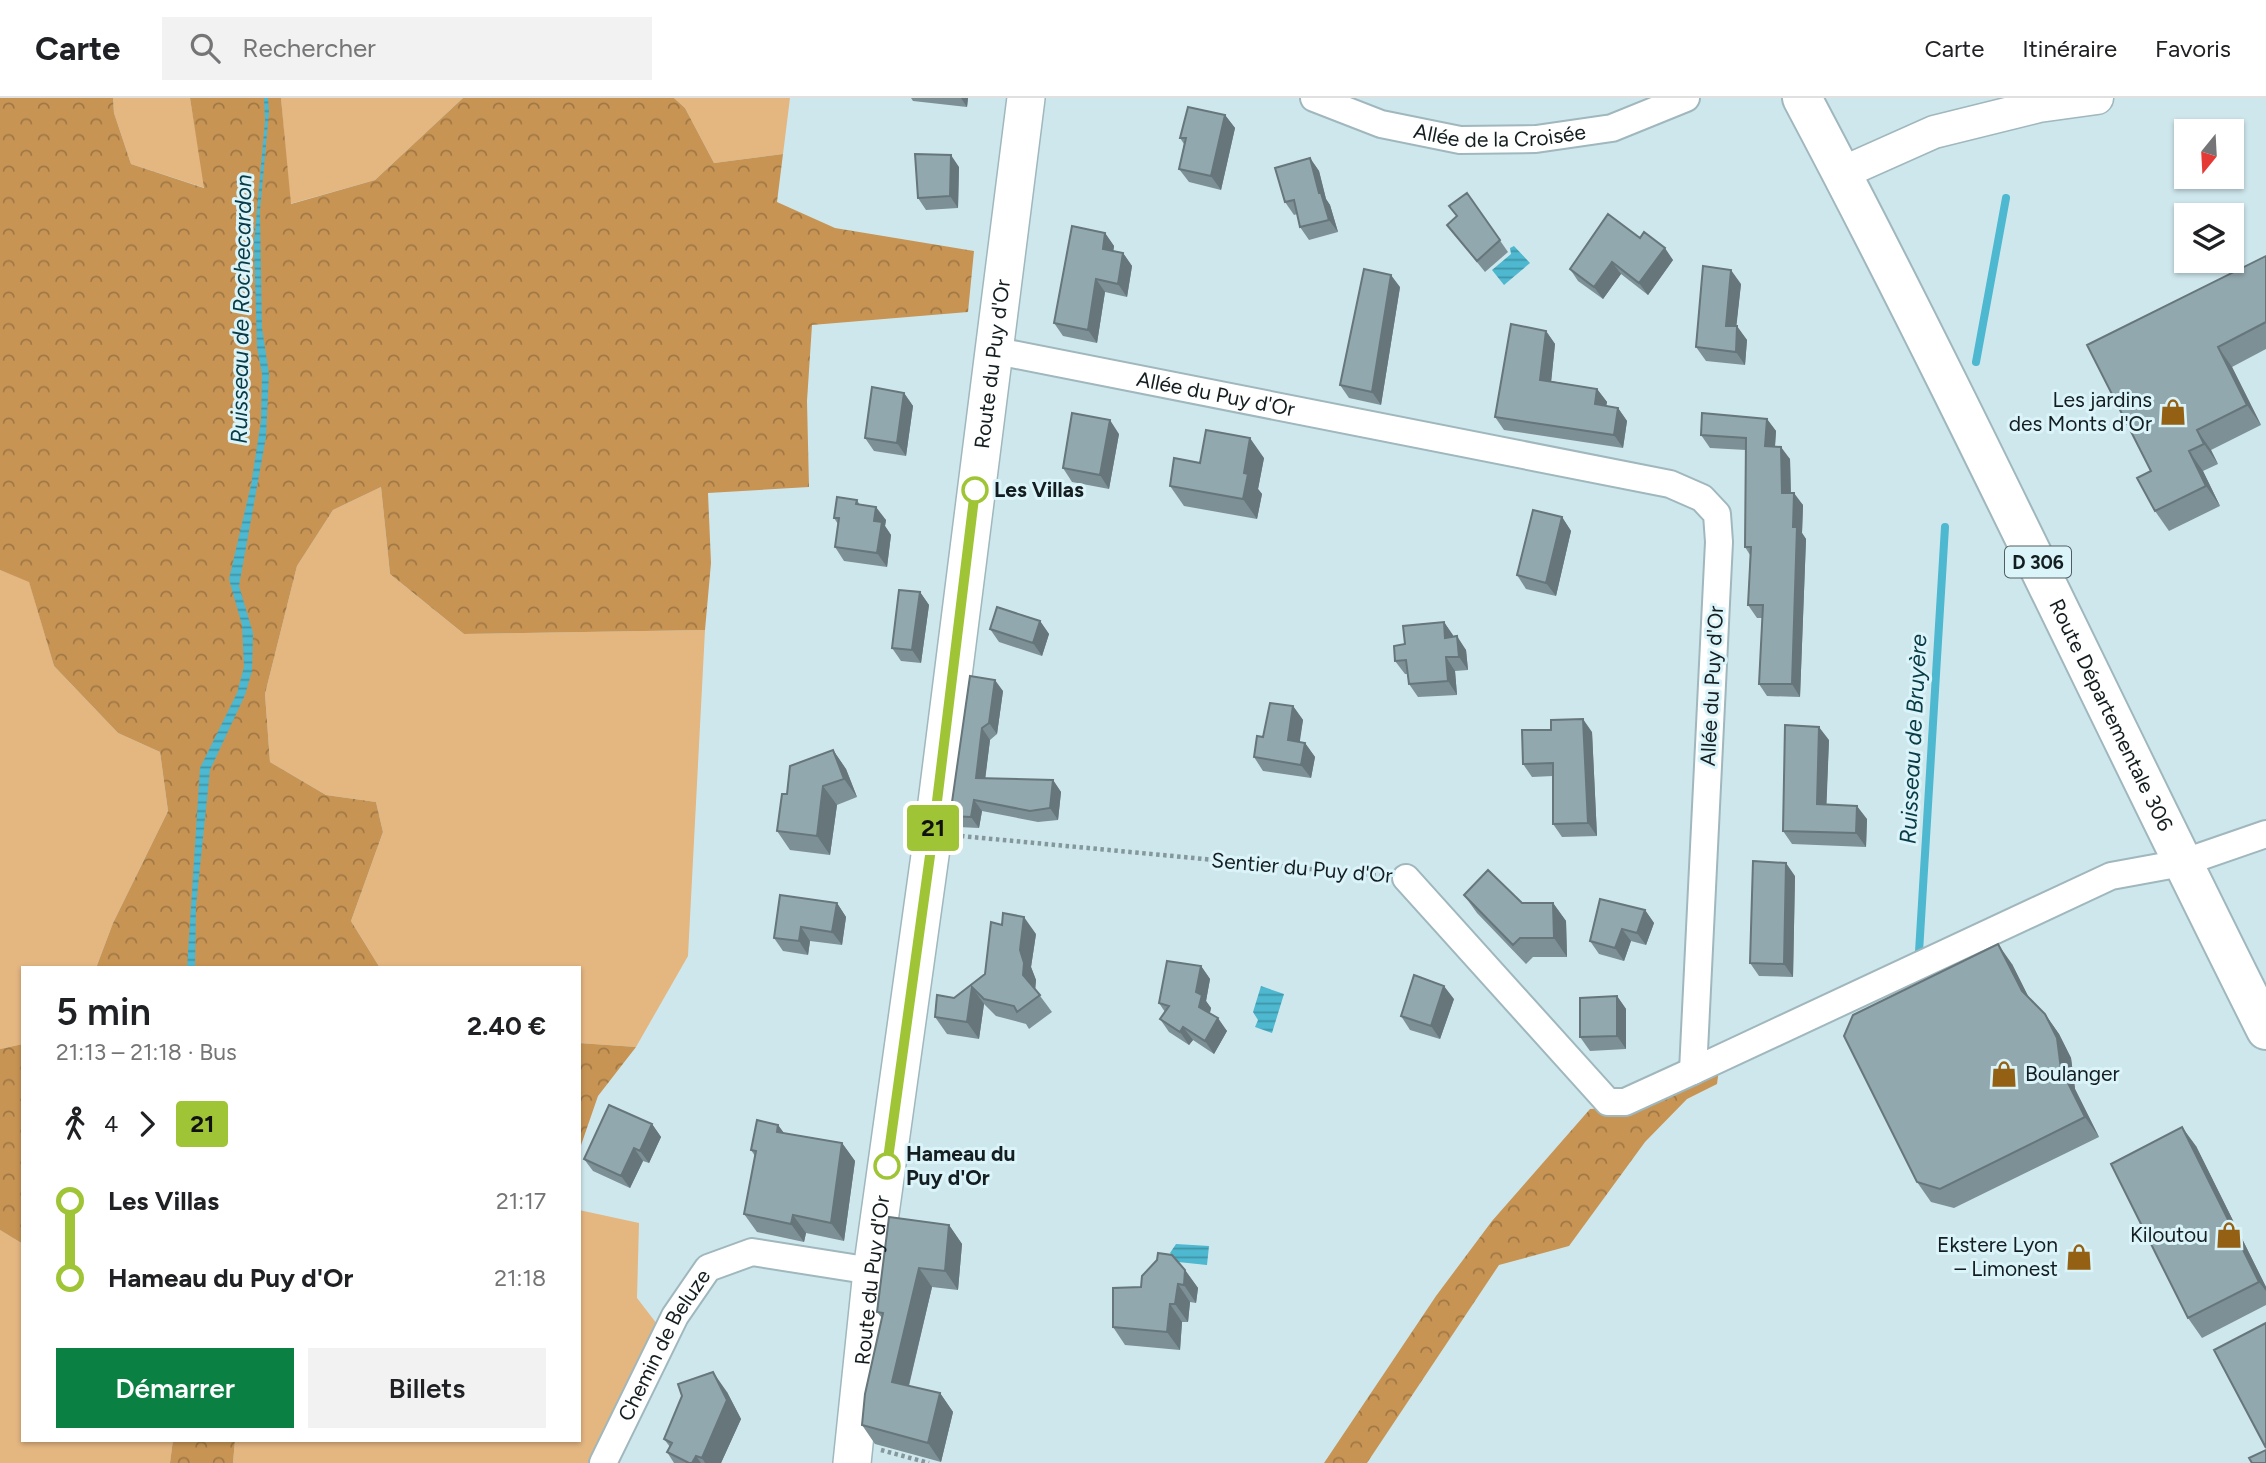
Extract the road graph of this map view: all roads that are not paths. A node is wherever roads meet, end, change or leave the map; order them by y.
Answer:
1 (1026, 98) edge
2 (1314, 98) edge
3 (1686, 98) edge
4 (1802, 98) edge
5 (2097, 98) edge
6 (1842, 173) junction
7 (992, 350) junction
8 (2266, 834) edge
9 (2182, 863) junction
10 (1406, 878) road end
11 (2266, 1030) edge
12 (1693, 1071) junction
13 (872, 1271) junction
14 (853, 1453) edge
15 (603, 1463) edge

1 - 7 main road, Route du Puy d'Or
2 - 3 street, Allée de la Croisée
4 - 6 main road, Route Départementale 306 / D 306
5 - 6 street
6 - 9 main road, Route Départementale 306 / D 306
7 - 12 street, Allée du Puy d'Or
7 - 13 main road, Route du Puy d'Or
8 - 9 street
9 - 11 main road, Route Départementale 306 / D 306
9 - 12 street
10 - 12 street, Sentier du Puy d'Or
13 - 14 main road, Route du Puy d'Or
13 - 15 street, Chemin de Beluze

